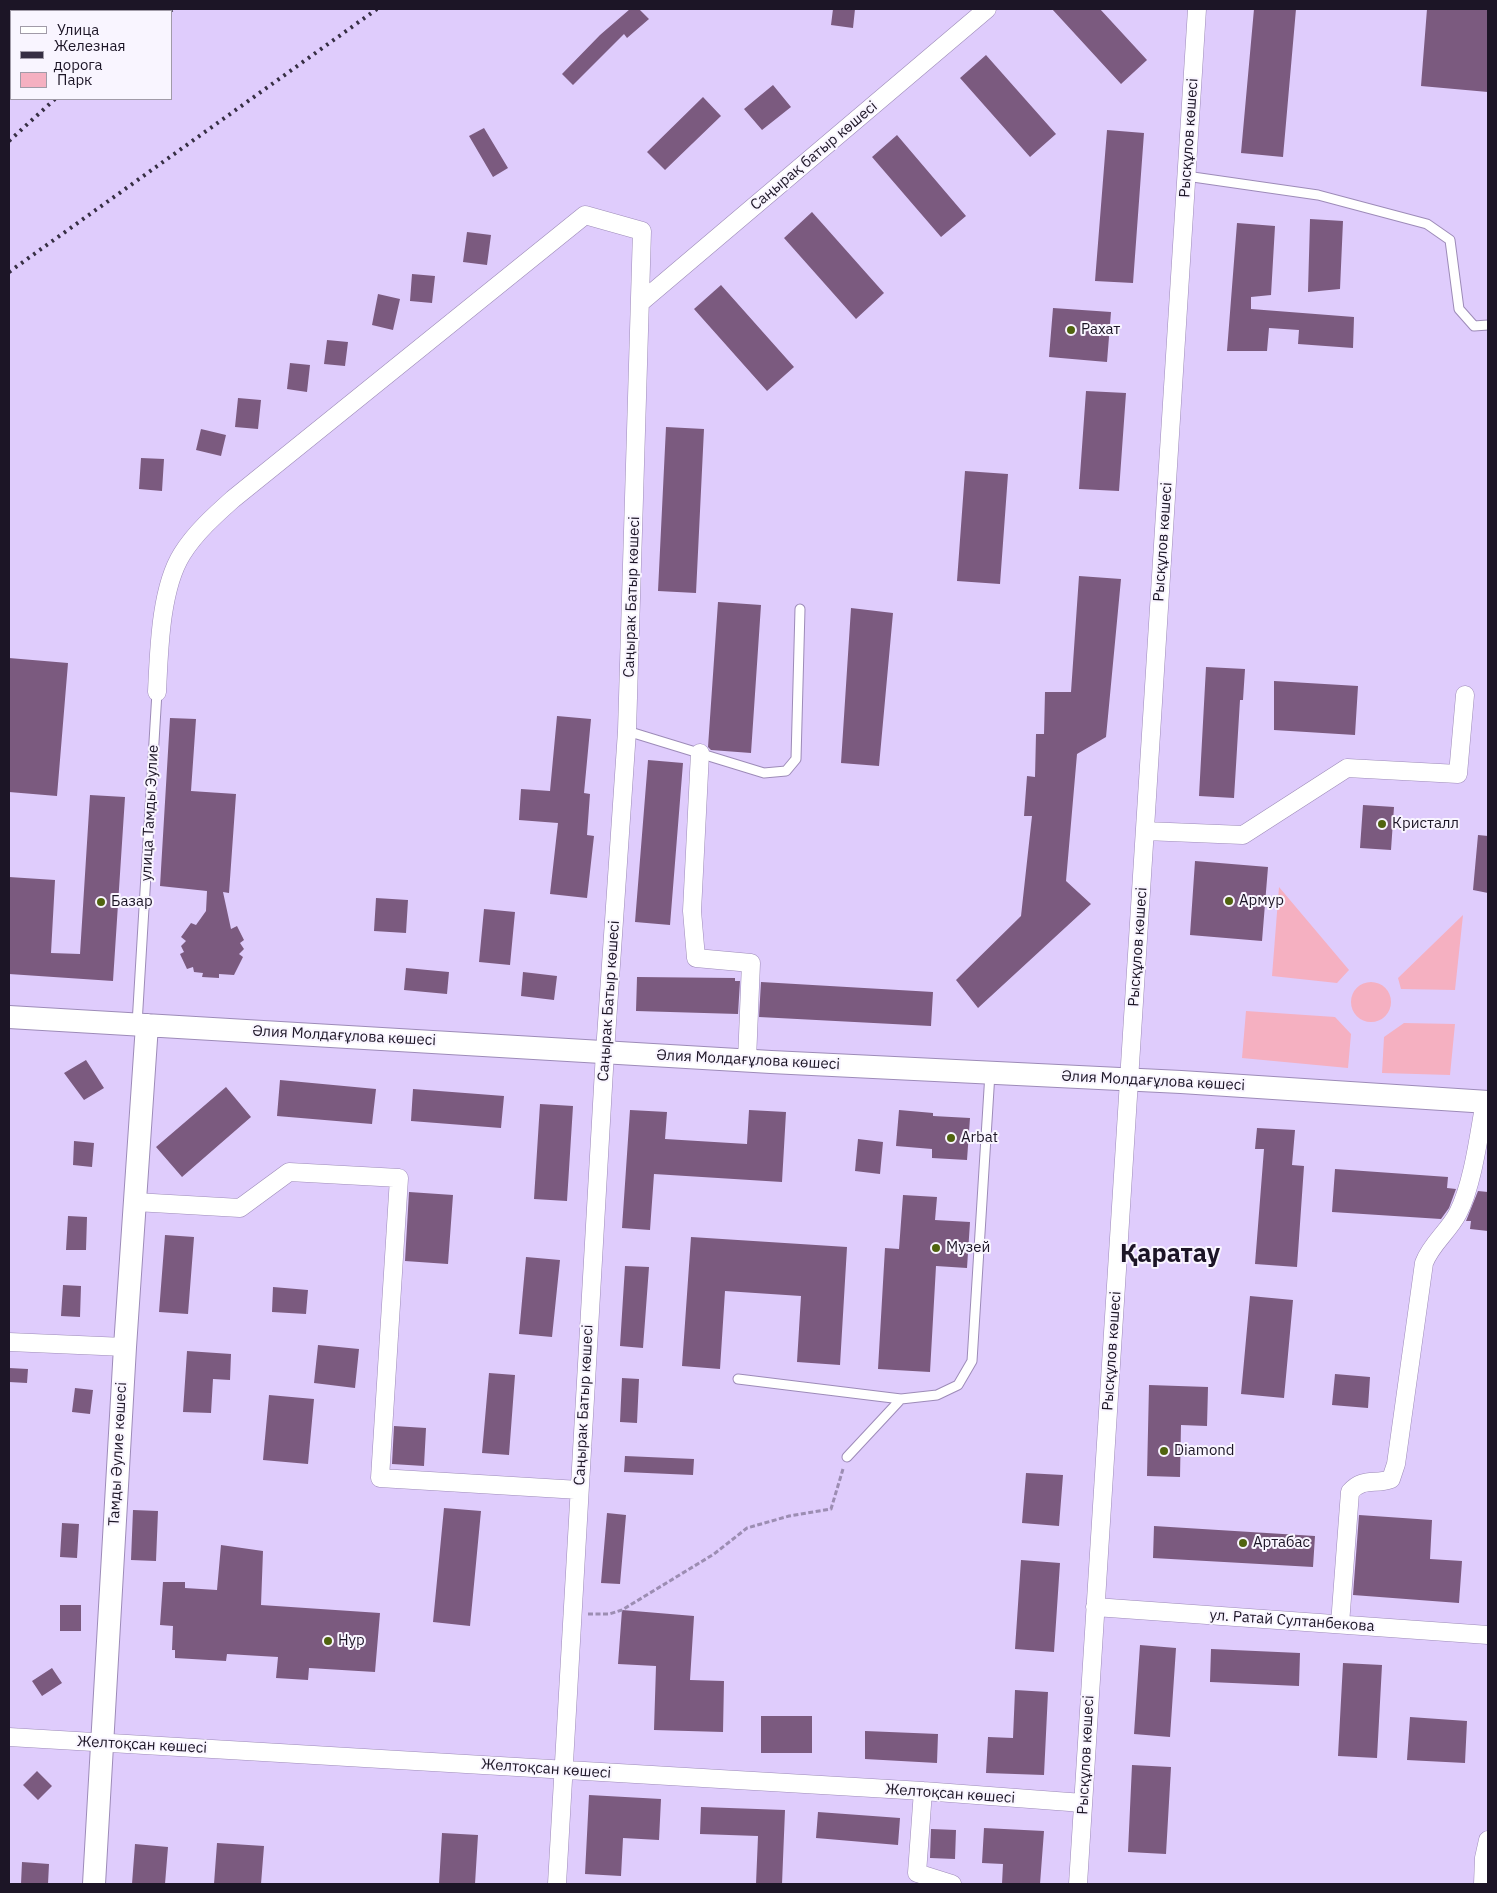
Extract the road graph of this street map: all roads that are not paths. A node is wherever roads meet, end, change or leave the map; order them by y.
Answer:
1 (987, 9) edge
2 (1197, 9) edge
3 (1186, 176) junction
4 (640, 304) junction
5 (1488, 325) edge
6 (800, 609) dead end
7 (157, 692) joint
8 (1464, 695) dead end
9 (627, 731) junction
10 (700, 753) junction
11 (1145, 831) junction
12 (9, 1017) edge
13 (142, 1024) junction
14 (605, 1052) junction
15 (747, 1060) junction
16 (990, 1073) junction
17 (1129, 1080) junction
18 (1487, 1102) edge
19 (135, 1202) junction
20 (9, 1342) edge
21 (125, 1347) junction
22 (738, 1379) dead end
23 (901, 1399) junction
24 (848, 1457) road end
25 (579, 1490) junction
26 (1095, 1607) junction
27 (1340, 1624) junction
28 (1488, 1634) edge
29 (9, 1737) edge
30 (101, 1743) junction
31 (563, 1771) junction
32 (923, 1791) junction
33 (1083, 1803) junction
34 (1488, 1840) edge
35 (94, 1884) edge
36 (562, 1884) edge
37 (952, 1884) edge
38 (1078, 1884) edge
39 (1483, 1884) edge

1 - 4 street, Саңырақ батыр көшесі
2 - 3 street, Рысқұлов көшесі
3 - 5 lane
3 - 11 street, Рысқұлов көшесі
4 - 7 street, Саңырак Батыр көшесі
4 - 9 street, Саңырак Батыр көшесі
6 - 10 lane
7 - 13 lane, улица Тамды Эулие
8 - 11 street
9 - 10 lane
9 - 14 street, Саңырак Батыр көшесі
10 - 15 street
11 - 17 street, Рысқұлов көшесі
12 - 13 street, Әлия Молдағұлова көшесі
13 - 14 street, Әлия Молдағұлова көшесі
13 - 19 street, Тамды Әулие көшесі
14 - 15 street, Әлия Молдағұлова көшесі
14 - 25 street, Саңырак Батыр көшесі
15 - 16 street, Әлия Молдағұлова көшесі
16 - 17 street, Әлия Молдағұлова көшесі
16 - 23 lane
17 - 18 street, Әлия Молдағұлова көшесі
17 - 26 street, Рысқұлов көшесі
18 - 27 street
19 - 21 street, Тамды Әулие көшесі
19 - 25 street
20 - 21 street
21 - 30 street, Тамды Әулие көшесі
22 - 23 lane
23 - 24 lane
25 - 31 street, Саңырак Батыр көшесі
26 - 27 street, ул. Ратай Султанбекова
26 - 33 street, Рысқұлов көшесі
27 - 28 street, ул. Ратай Султанбекова
29 - 30 street, Желтоқсан көшесі
30 - 31 street, Желтоқсан көшесі
30 - 35 street, Тамды Әулие көшесі
31 - 32 street, Желтоқсан көшесі
31 - 36 street, Саңырак Батыр көшесі
32 - 33 street, Желтоқсан көшесі
32 - 37 street
33 - 38 street, Рысқұлов көшесі
34 - 39 street

